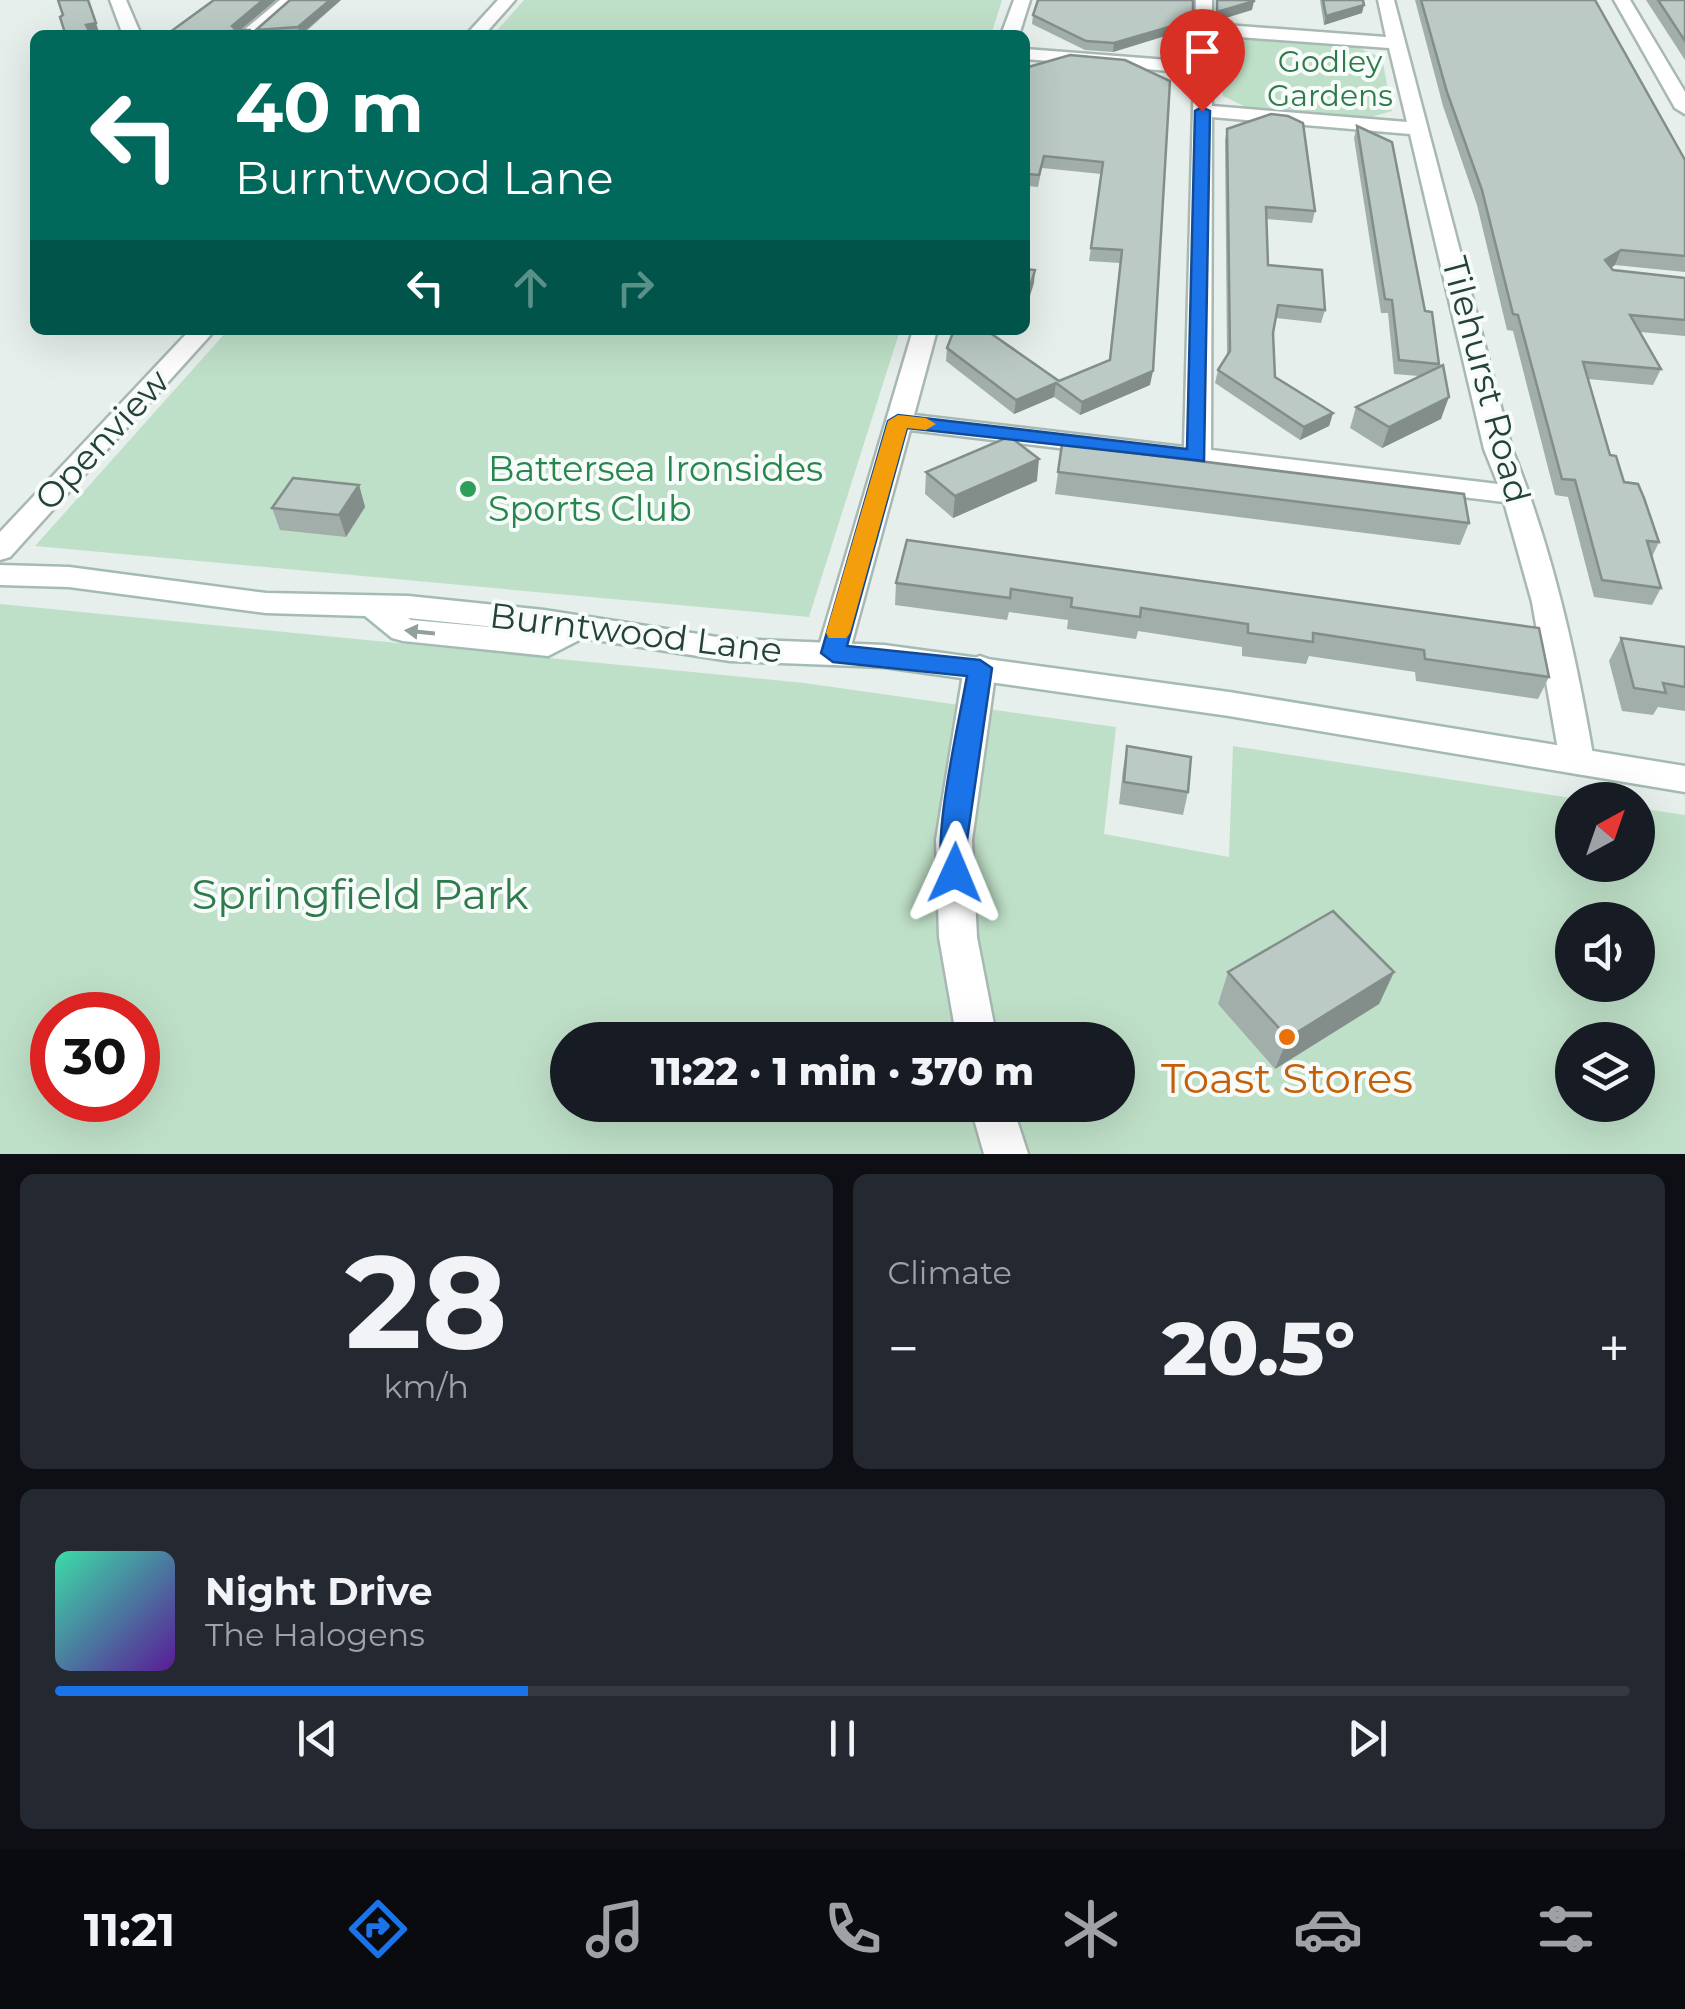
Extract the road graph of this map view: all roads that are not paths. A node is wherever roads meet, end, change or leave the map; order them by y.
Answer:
1 (118, 0) edge
2 (290, 0) edge
3 (507, 0) edge
4 (1022, 0) edge
5 (1204, 0) edge
6 (1386, 0) edge
7 (1622, 0) edge
8 (1203, 29) junction
9 (130, 30) edge
10 (254, 30) edge
11 (479, 30) edge
12 (1012, 30) edge
13 (1396, 43) junction
14 (1030, 54) edge
15 (1204, 68) junction
16 (1683, 102) edge
17 (1202, 111) junction
18 (1421, 129) junction
19 (198, 335) edge
20 (924, 335) edge
21 (898, 421) junction
22 (1197, 456) junction
23 (1518, 495) junction
24 (0, 550) edge
25 (0, 575) edge
26 (124, 586) junction
27 (295, 604) junction
28 (833, 653) junction
29 (980, 668) junction
30 (1577, 761) junction
31 (1685, 779) edge
32 (974, 1022) edge
33 (996, 1122) edge
34 (1006, 1154) edge

1 - 9 street
2 - 10 street
3 - 11 street
4 - 12 street
5 - 8 street
6 - 13 street, Tilehurst Road
7 - 16 street
8 - 13 street
8 - 15 street
13 - 18 street, Tilehurst Road
14 - 15 street
15 - 17 street
17 - 18 street
17 - 22 street
18 - 23 street, Tilehurst Road
19 - 24 street, Openview
20 - 21 street
21 - 22 street
21 - 28 street
22 - 23 street
23 - 30 street, Tilehurst Road
25 - 26 street
26 - 27 street
26 - 27 street
27 - 28 street, Burntwood Lane
28 - 29 street, Burntwood Lane
29 - 30 street, Burntwood Lane
29 - 32 street
30 - 31 street, Burntwood Lane
33 - 34 street

